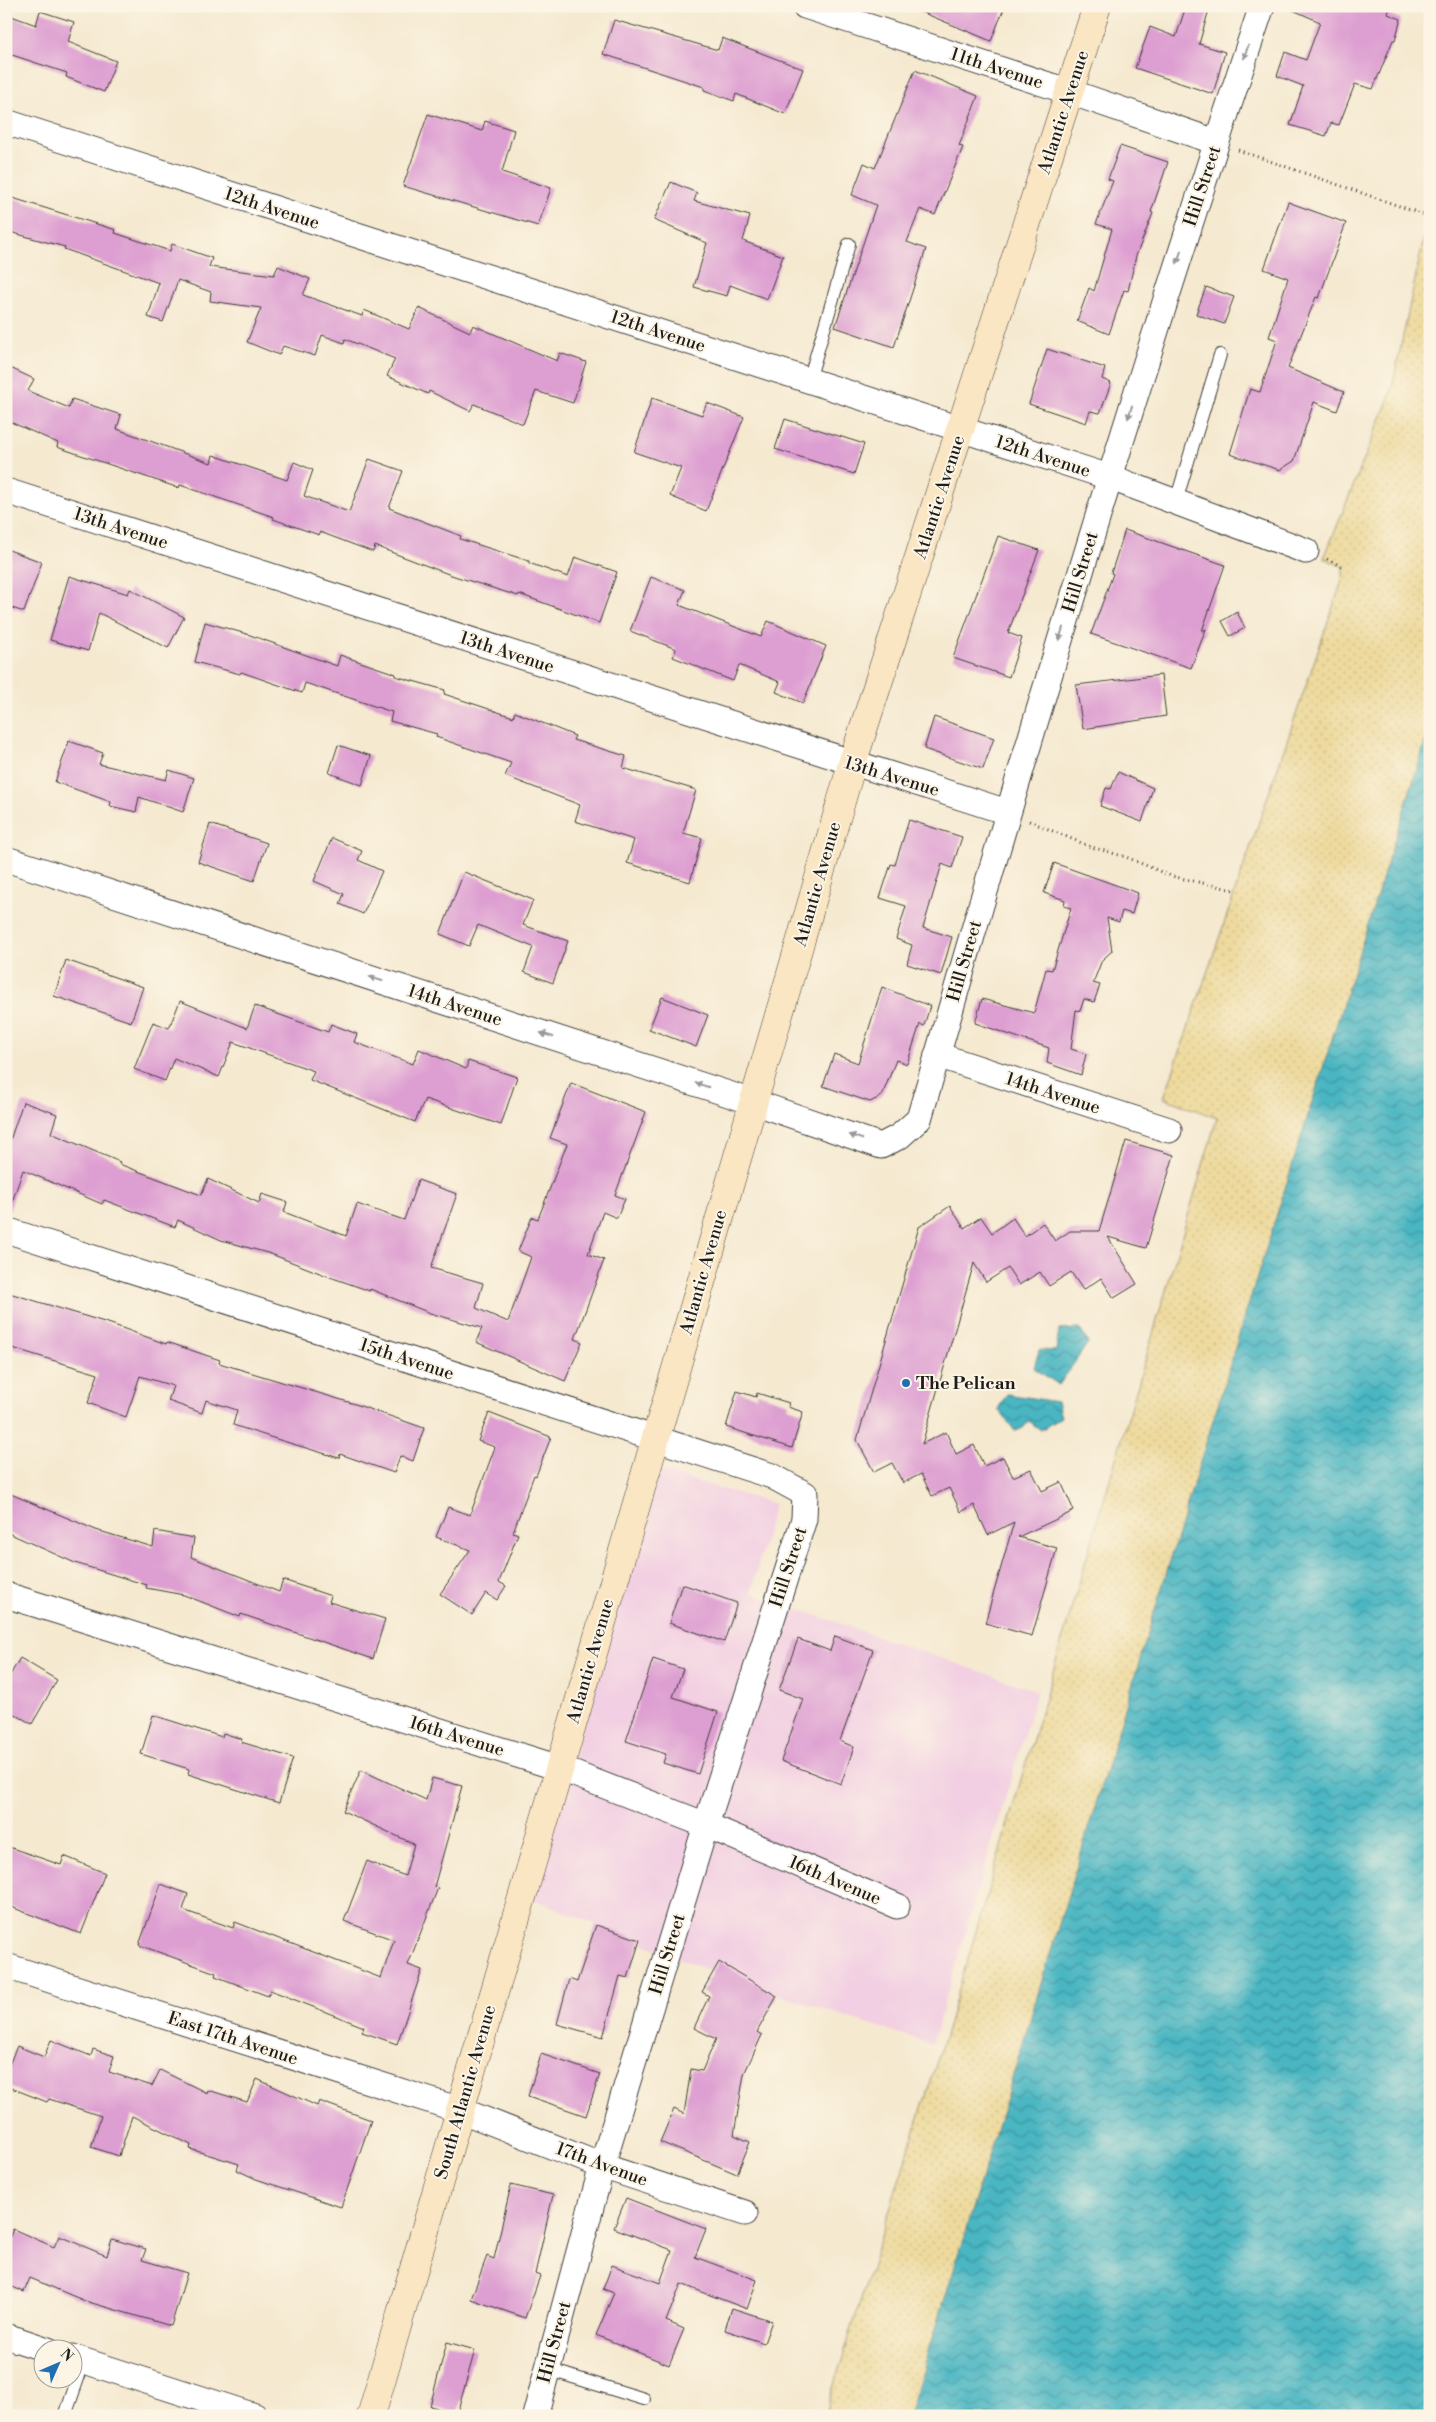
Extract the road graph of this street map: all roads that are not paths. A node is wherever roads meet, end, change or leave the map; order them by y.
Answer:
1 (805, 6) edge
2 (1098, 6) edge
3 (1262, 6) edge
4 (1070, 92) junction
5 (6, 122) edge
6 (1216, 142) junction
7 (849, 244) dead end
8 (1220, 355) dead end
9 (809, 380) junction
10 (961, 429) junction
11 (1109, 477) junction
12 (6, 491) edge
13 (1176, 501) junction
14 (1306, 551) dead end
15 (852, 764) junction
16 (1007, 812) junction
17 (6, 859) edge
18 (937, 1055) junction
19 (753, 1102) junction
20 (1169, 1130) dead end
21 (900, 1136) joint
22 (6, 1230) edge
23 (654, 1440) junction
24 (805, 1494) joint
25 (6, 1595) edge
26 (559, 1768) junction
27 (706, 1825) junction
28 (897, 1906) dead end
29 (6, 1966) edge
30 (460, 2110) junction
31 (602, 2166) junction
32 (745, 2214) dead end
33 (6, 2336) edge
34 (32, 2345) edge
35 (82, 2360) edge
36 (547, 2369) junction
37 (71, 2390) edge
38 (644, 2399) dead end
39 (65, 2416) edge
40 (255, 2416) edge
41 (371, 2416) edge
42 (534, 2416) edge

1 - 4 street, 11th Avenue
2 - 4 main road, Atlantic Avenue
3 -> 6 street, Hill Street
4 - 6 street, 11th Avenue
4 - 10 main road, Atlantic Avenue
5 - 9 street, 12th Avenue
6 -> 11 street, Hill Street
7 - 9 lane
8 - 13 lane
9 - 10 street, 12th Avenue
10 - 11 street, 12th Avenue
10 - 15 main road, Atlantic Avenue
11 - 13 street, 12th Avenue
11 -> 16 street, Hill Street
12 - 15 street, 13th Avenue
13 - 14 street, 12th Avenue
15 - 16 street, 13th Avenue
15 - 19 main road, Atlantic Avenue
16 - 18 street, Hill Street
19 -> 17 street, 14th Avenue
18 - 20 street, 14th Avenue
18 - 21 street, Hill Street
21 -> 19 street, 14th Avenue
19 - 23 main road, Atlantic Avenue
22 - 23 street, 15th Avenue
23 - 24 street, 15th Avenue
23 - 26 main road, Atlantic Avenue
24 - 27 street, Hill Street
25 - 26 street, 16th Avenue
26 - 27 street, 16th Avenue
26 - 30 main road, South Atlantic Avenue
27 - 28 street, 16th Avenue
27 - 31 street, Hill Street
29 - 30 street, East 17th Avenue
30 - 31 street, 17th Avenue
30 - 41 main road, South Atlantic Avenue
31 - 32 street, 17th Avenue
31 - 36 street, Hill Street
33 - 34 street
35 - 40 street
36 - 38 lane
36 - 42 street, Hill Street
37 - 39 lane

